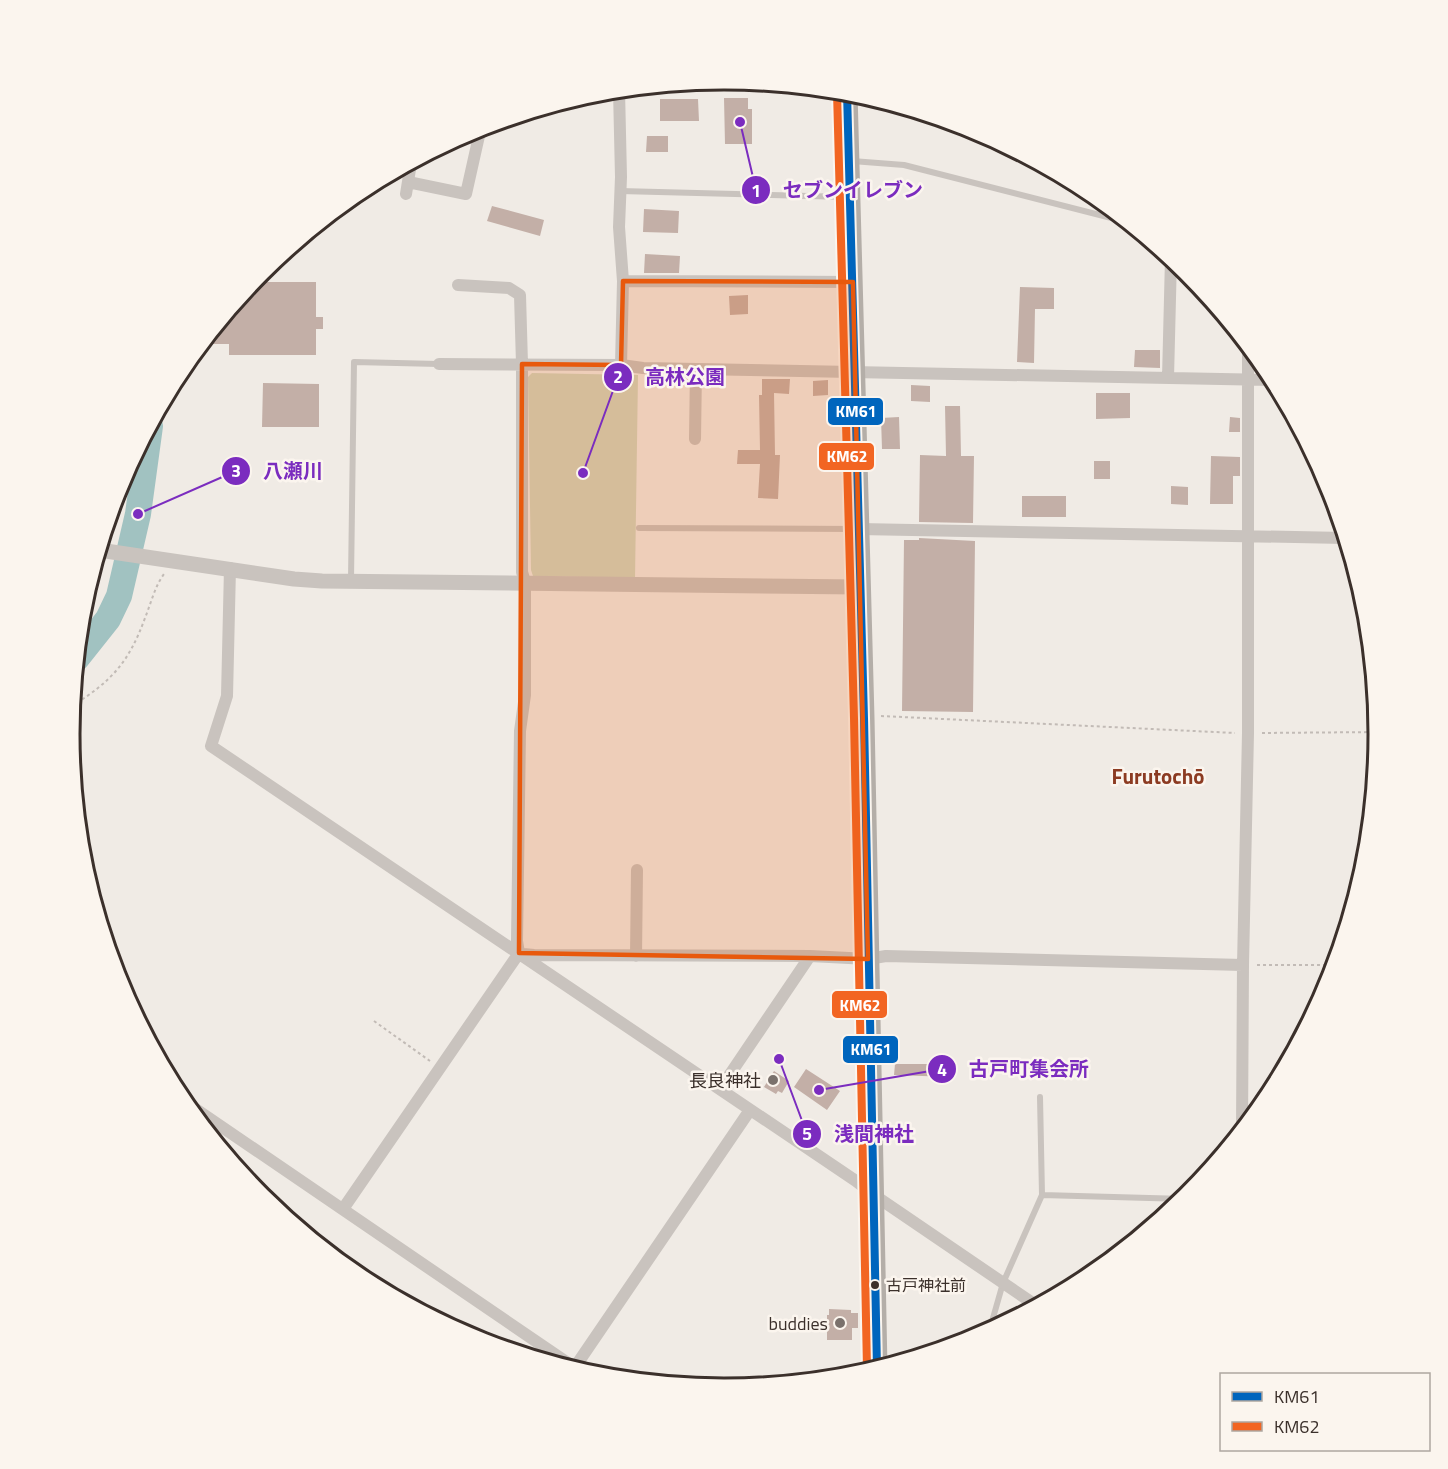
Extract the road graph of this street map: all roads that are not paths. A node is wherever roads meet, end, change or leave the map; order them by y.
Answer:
1 (619, 99) edge
2 (847, 102) edge
3 (478, 138) edge
4 (848, 160) junction
5 (410, 172) edge
6 (620, 191) junction
7 (850, 197) junction
8 (1108, 217) edge
9 (1171, 270) edge
10 (622, 281) junction
11 (853, 282) junction
12 (458, 285) dead end
13 (1248, 360) edge
14 (439, 364) joint
15 (522, 364) junction
16 (621, 365) junction
17 (696, 369) junction
18 (855, 371) junction
19 (1168, 378) junction
20 (1248, 380) junction
21 (1262, 380) edge
22 (695, 439) dead end
23 (639, 528) dead end
24 (859, 529) junction
25 (1247, 535) junction
26 (1337, 538) edge
27 (106, 551) edge
28 (230, 568) junction
29 (351, 580) junction
30 (525, 582) junction
31 (860, 587) junction
32 (637, 870) dead end
33 (519, 953) junction
34 (636, 956) junction
35 (810, 956) junction
36 (868, 959) junction
37 (1243, 965) junction
38 (720, 1089) junction
39 (1040, 1098) dead end
40 (750, 1110) junction
41 (205, 1116) edge
42 (1242, 1117) edge
43 (874, 1195) junction
44 (1042, 1195) junction
45 (1170, 1199) edge
46 (343, 1209) junction
47 (1003, 1283) junction
48 (1030, 1301) edge
49 (992, 1320) edge
50 (557, 1357) edge
51 (878, 1360) edge
52 (581, 1363) edge

1 - 6 street
2 - 4 highway
3 - 5 street
4 - 7 highway
4 - 8 lane
6 - 7 lane
6 - 10 street
7 - 11 highway
9 - 19 street
10 - 11 street
10 - 16 street
11 - 18 highway
12 - 15 street
13 - 20 street
14 - 15 street
14 - 29 lane
15 - 16 street
15 - 30 street
16 - 17 street
17 - 18 street
17 - 22 street
18 - 19 street
18 - 24 highway
19 - 20 street
20 - 21 street
20 - 25 street
23 - 24 lane
24 - 25 street
24 - 31 highway
25 - 26 street
25 - 37 street
27 - 28 street
28 - 29 street
28 - 33 street
29 - 30 street
30 - 31 street
30 - 33 street
31 - 36 highway
32 - 34 street
33 - 34 street
33 - 38 street
33 - 46 street
34 - 35 street
35 - 36 street
35 - 38 street
36 - 37 street
36 - 43 highway
37 - 42 street
38 - 40 street
39 - 44 lane
40 - 43 street
40 - 52 street
41 - 46 street
43 - 47 street
43 - 51 highway
44 - 45 lane
44 - 47 lane
46 - 50 street
47 - 48 street
47 - 49 lane

